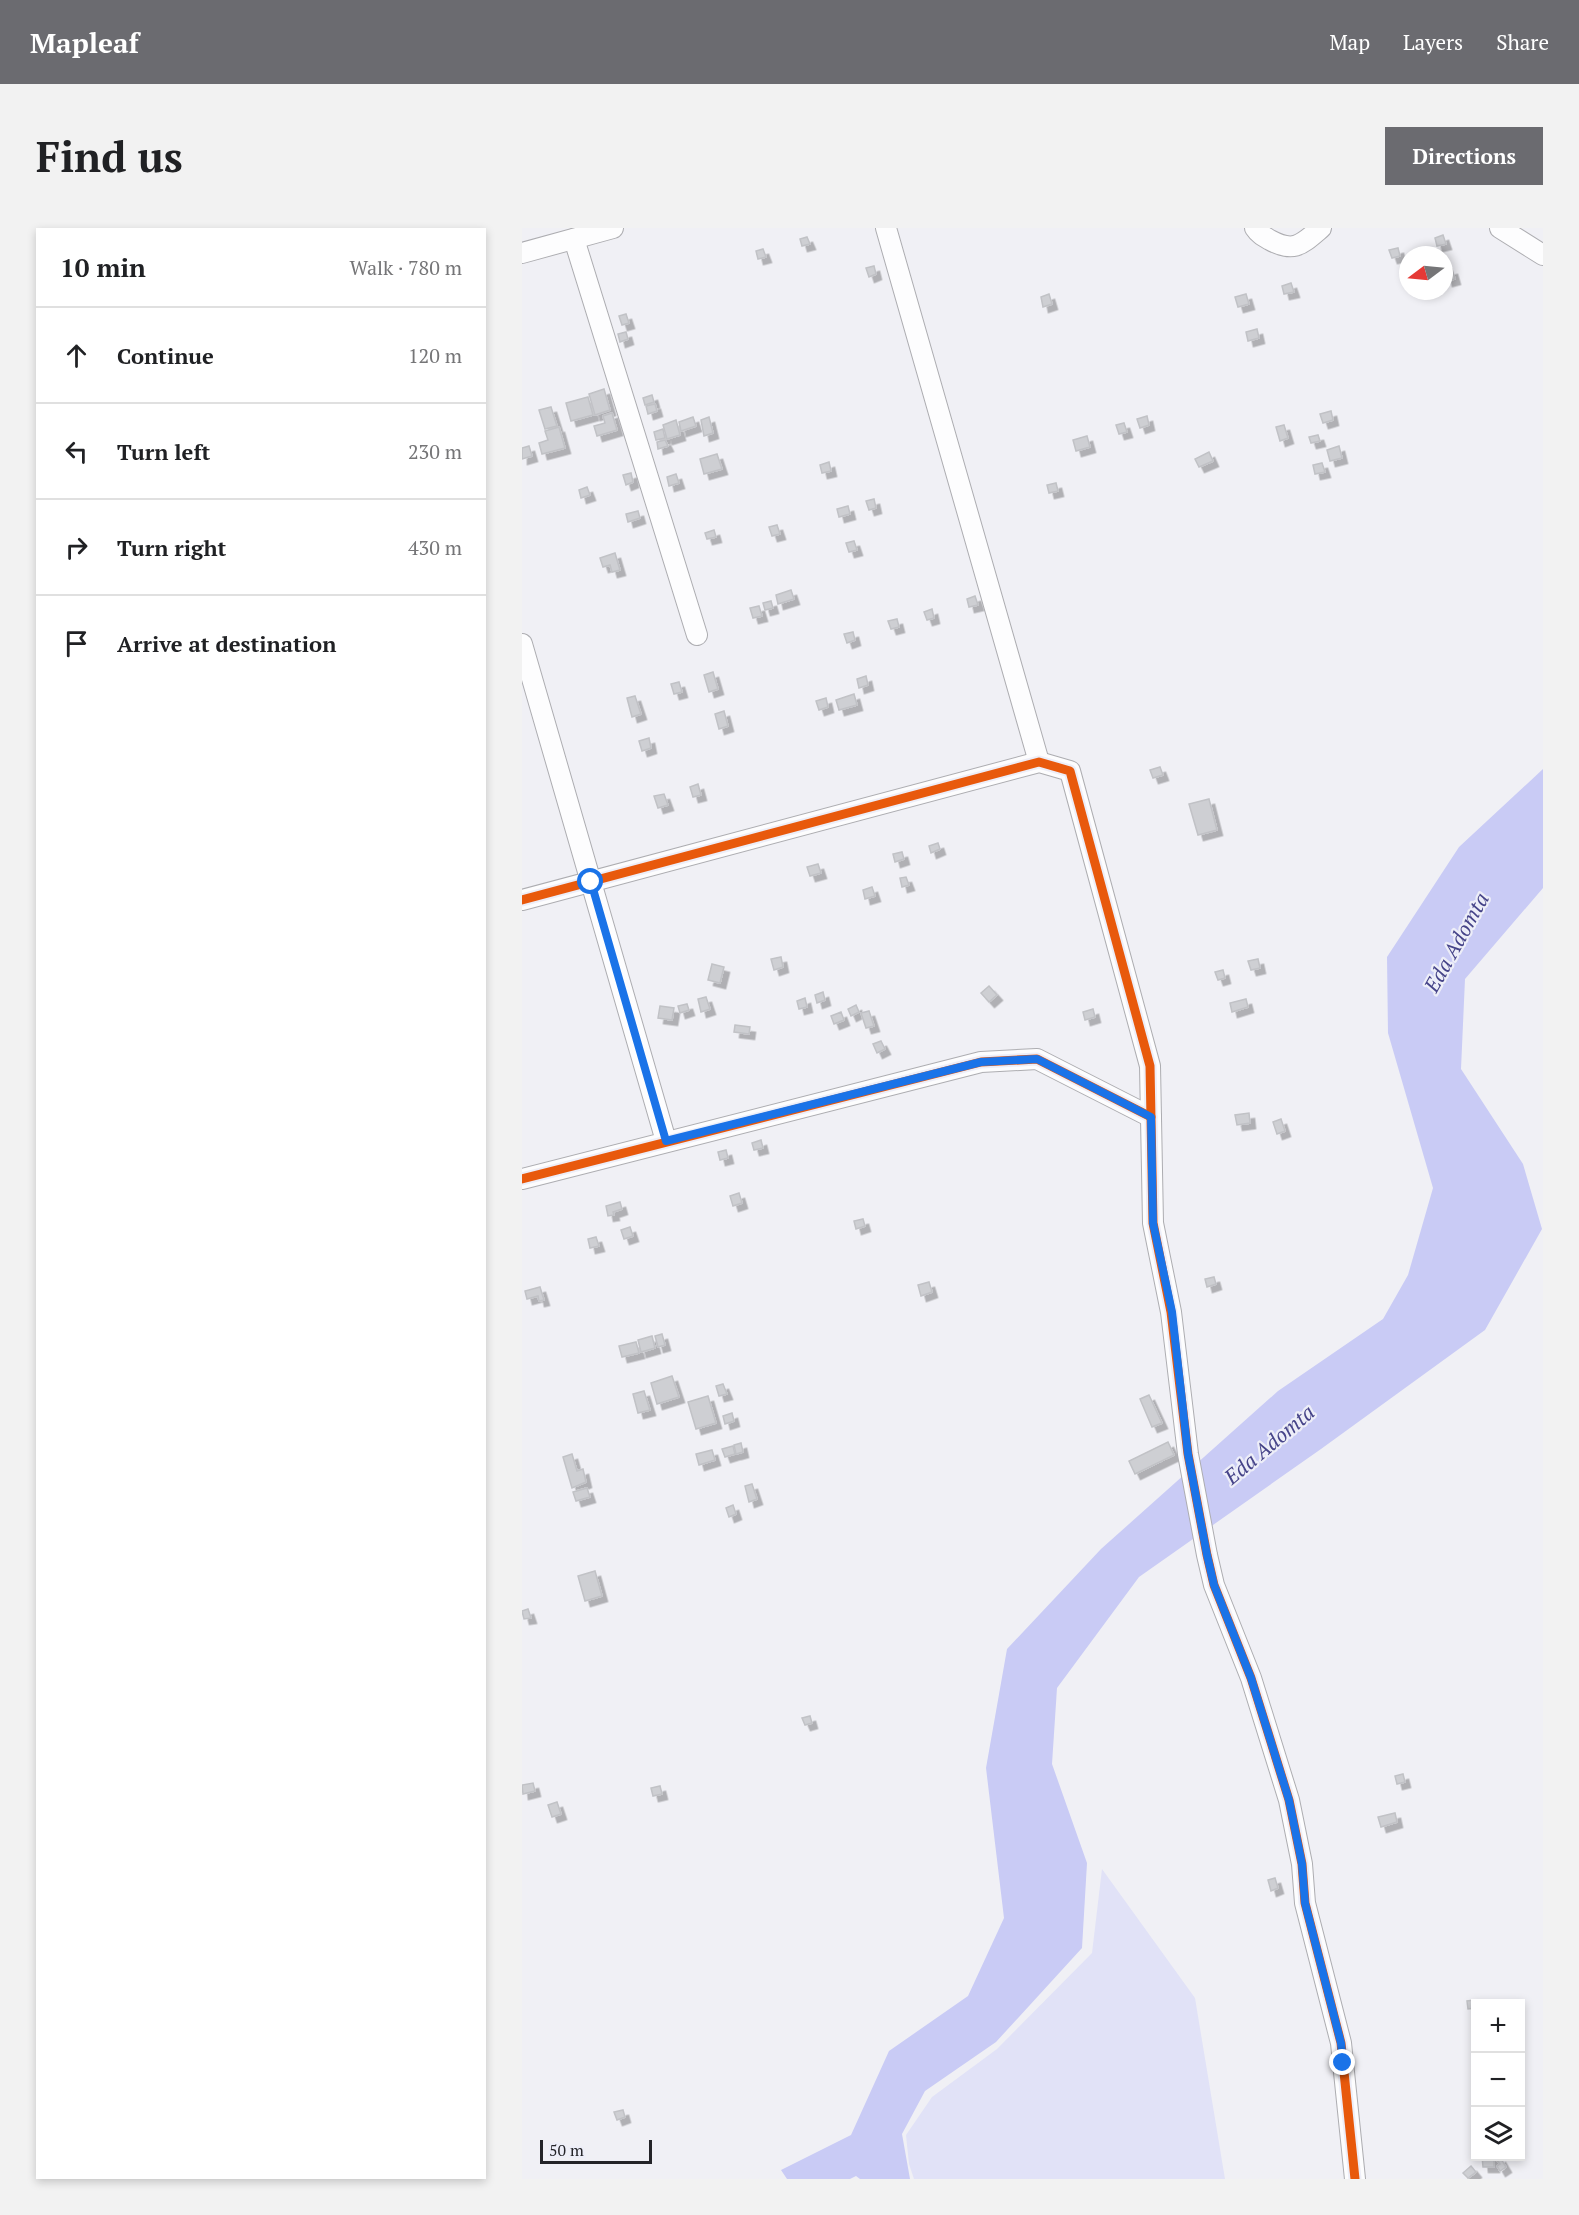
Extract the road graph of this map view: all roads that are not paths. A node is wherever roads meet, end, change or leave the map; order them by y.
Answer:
1 (613, 228) edge
2 (886, 228) edge
3 (1255, 228) edge
4 (1321, 228) edge
5 (1500, 228) edge
6 (574, 239) junction
7 (522, 253) edge
8 (1543, 255) edge
9 (697, 635) dead end
10 (522, 644) edge
11 (1039, 762) junction
12 (591, 882) junction
13 (522, 900) edge
14 (1151, 1117) junction
15 (666, 1141) junction
16 (522, 1179) edge
17 (1355, 2179) edge

1 - 6 street
2 - 11 street
3 - 4 street
5 - 8 street
6 - 7 street
6 - 9 street
10 - 12 street
11 - 12 street
11 - 14 street
12 - 13 street
12 - 15 street
14 - 15 street
14 - 17 street
15 - 16 street

